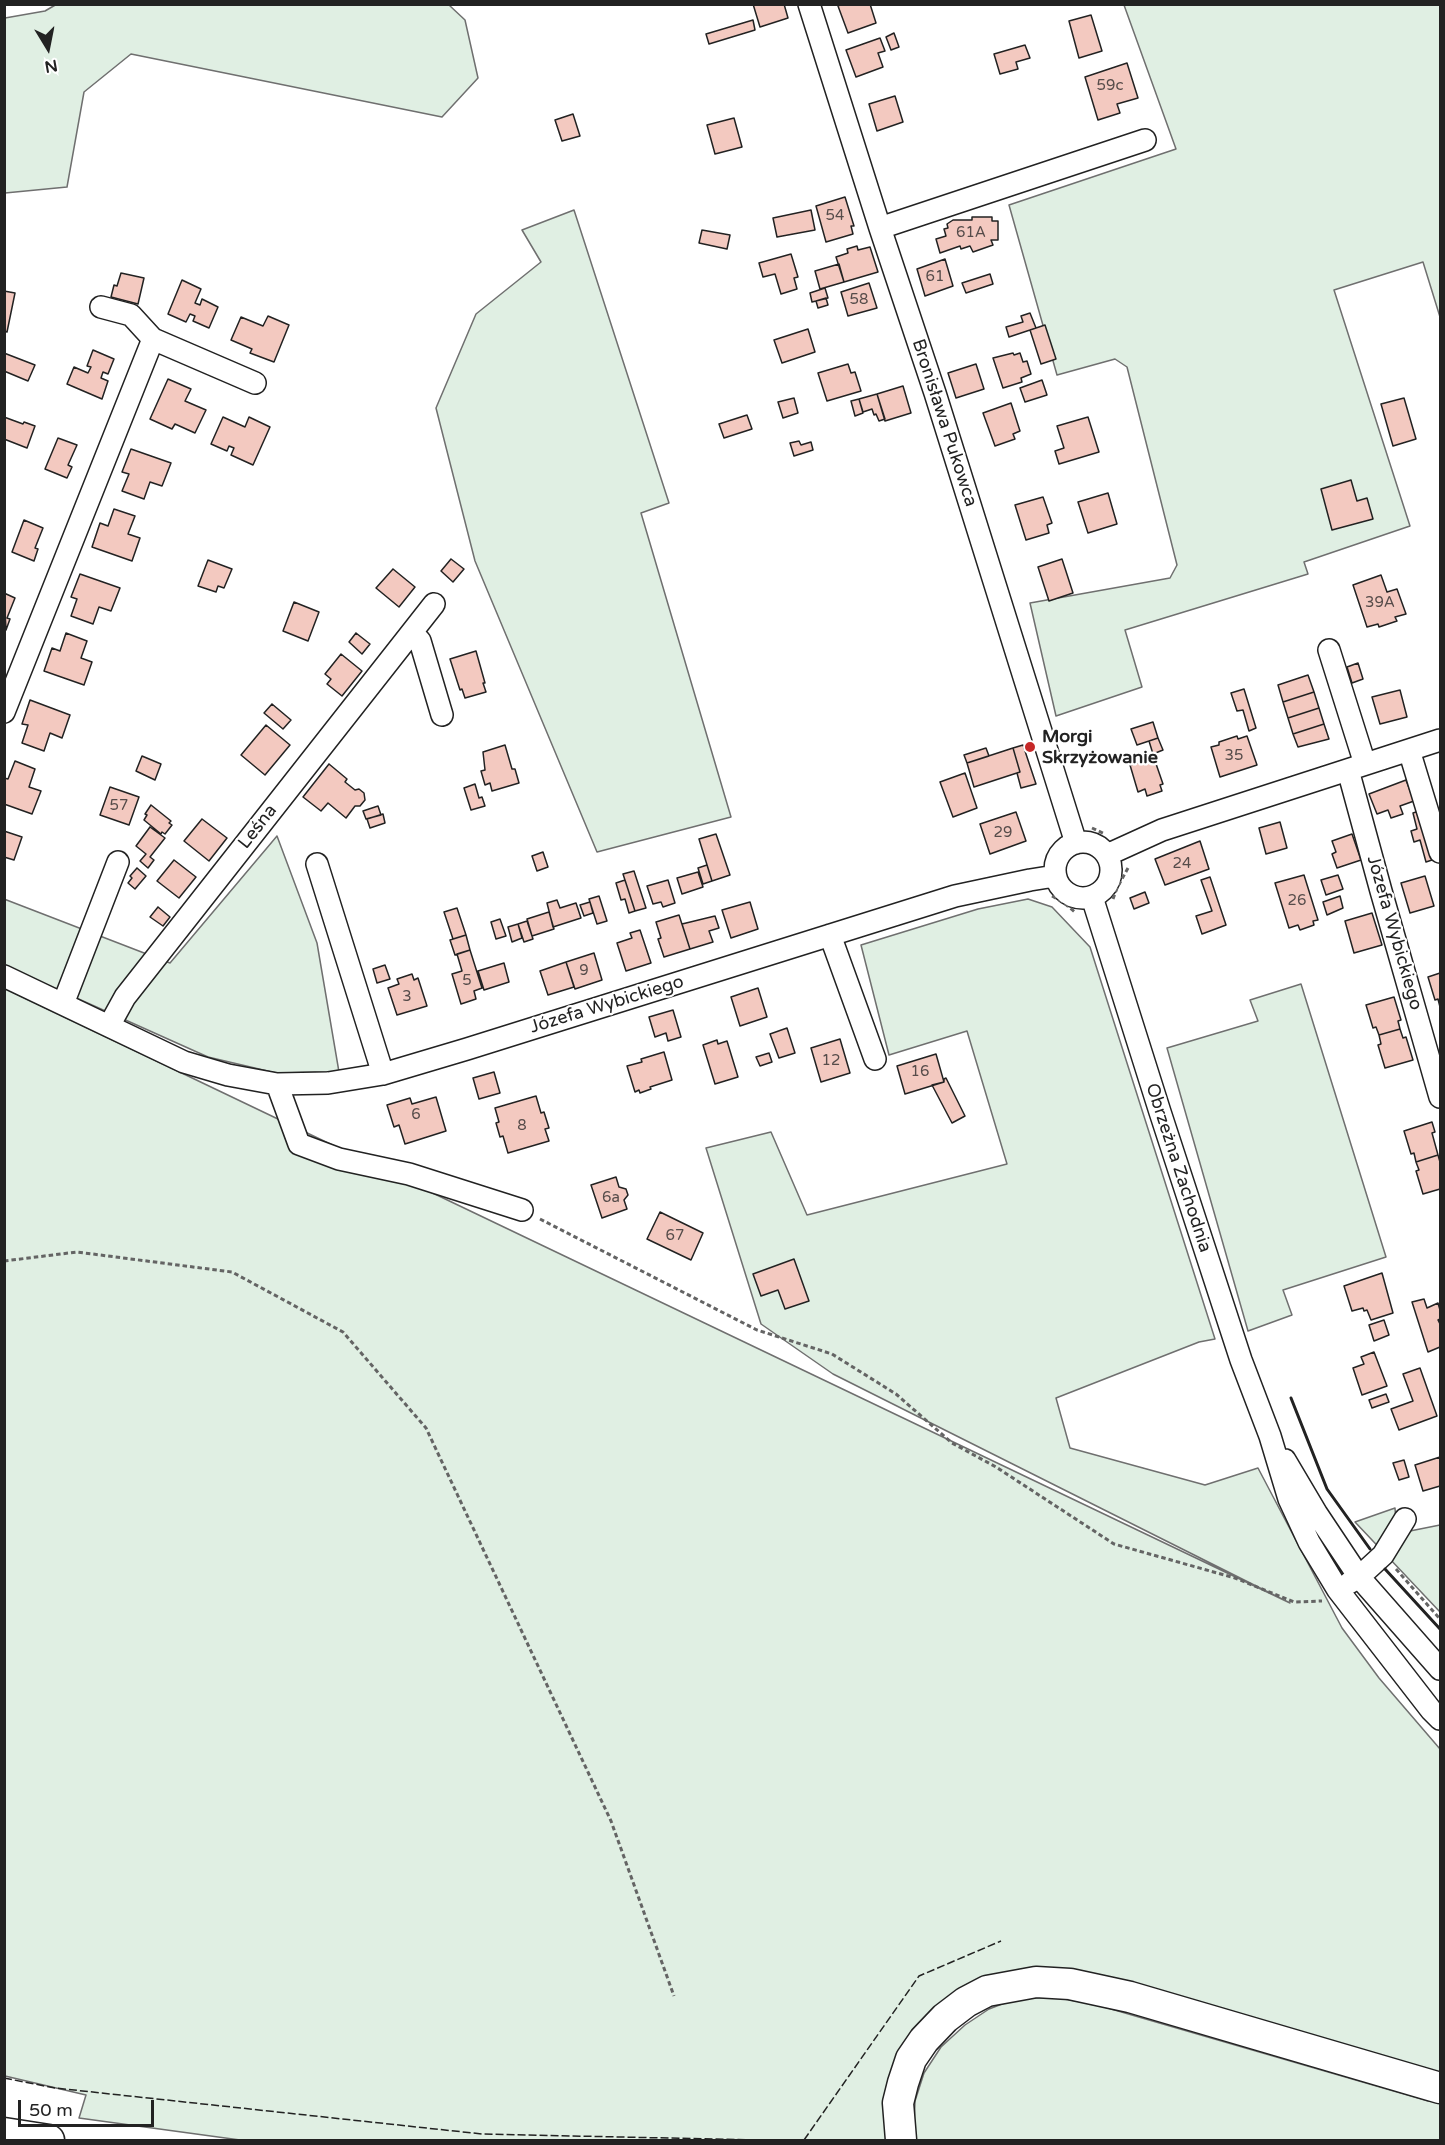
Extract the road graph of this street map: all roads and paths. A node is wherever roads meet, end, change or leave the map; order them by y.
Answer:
1 (809, 4) edge
2 (1145, 140) dead end
3 (880, 228) junction
4 (101, 307) dead end
5 (153, 339) junction
6 (255, 383) dead end
7 (434, 604) dead end
8 (412, 632) junction
9 (1329, 650) dead end
10 (4, 712) edge
11 (442, 715) dead end
12 (1440, 740) edge
13 (1409, 750) junction
14 (1357, 767) junction
15 (1076, 843) junction
16 (1440, 852) edge
17 (1107, 855) junction
18 (118, 862) dead end
19 (317, 864) dead end
20 (1055, 876) junction
21 (1092, 897) junction
22 (830, 935) junction
23 (4, 976) edge
24 (63, 1004) junction
25 (109, 1026) junction
26 (875, 1059) dead end
27 (383, 1074) junction
28 (277, 1084) junction
29 (1440, 1096) edge
30 (522, 1210) joint
31 (4, 1261) edge
32 (1270, 1436) junction
33 (1405, 1519) dead end
34 (1383, 1555) junction
35 (1359, 1576) junction
36 (1338, 1590) junction
37 (1440, 1619) edge
38 (1440, 1669) edge
39 (1440, 1719) edge
40 (674, 1996) dead end
41 (1440, 2088) edge
42 (4, 2133) edge
43 (49, 2140) edge
44 (901, 2140) edge

1 - 3 street, Bronisława Pukowca
2 - 3 street
3 - 15 street, Bronisława Pukowca
4 - 5 street
5 - 6 street
5 - 10 street
7 - 8 street, Leśna
8 - 11 street
8 - 25 street, Leśna
9 - 14 street, Józefa Wybickiego
12 - 13 street
13 - 14 street
13 - 16 street
14 - 17 street
14 - 29 street, Józefa Wybickiego
15 - 17 street
15 - 20 street
17 - 21 street
18 - 24 street
19 - 27 street
20 - 21 street
20 - 22 street, Józefa Wybickiego
21 - 32 street, Obrzeżna Zachodnia
22 - 26 street
22 - 27 street, Józefa Wybickiego
23 - 24 street
24 - 25 street
25 - 28 street
27 - 28 street, Józefa Wybickiego
28 - 30 street
30 - 36 path
31 - 40 path
32 - 35 street, Obrzeżna Zachodnia
32 - 36 street, Obrzeżna Zachodnia
33 - 34 street
34 - 35 street
34 - 37 path
35 - 36 street
35 - 38 street, Obrzeżna Zachodnia
36 - 39 street, Obrzeżna Zachodnia
41 - 44 highway
42 - 43 highway

